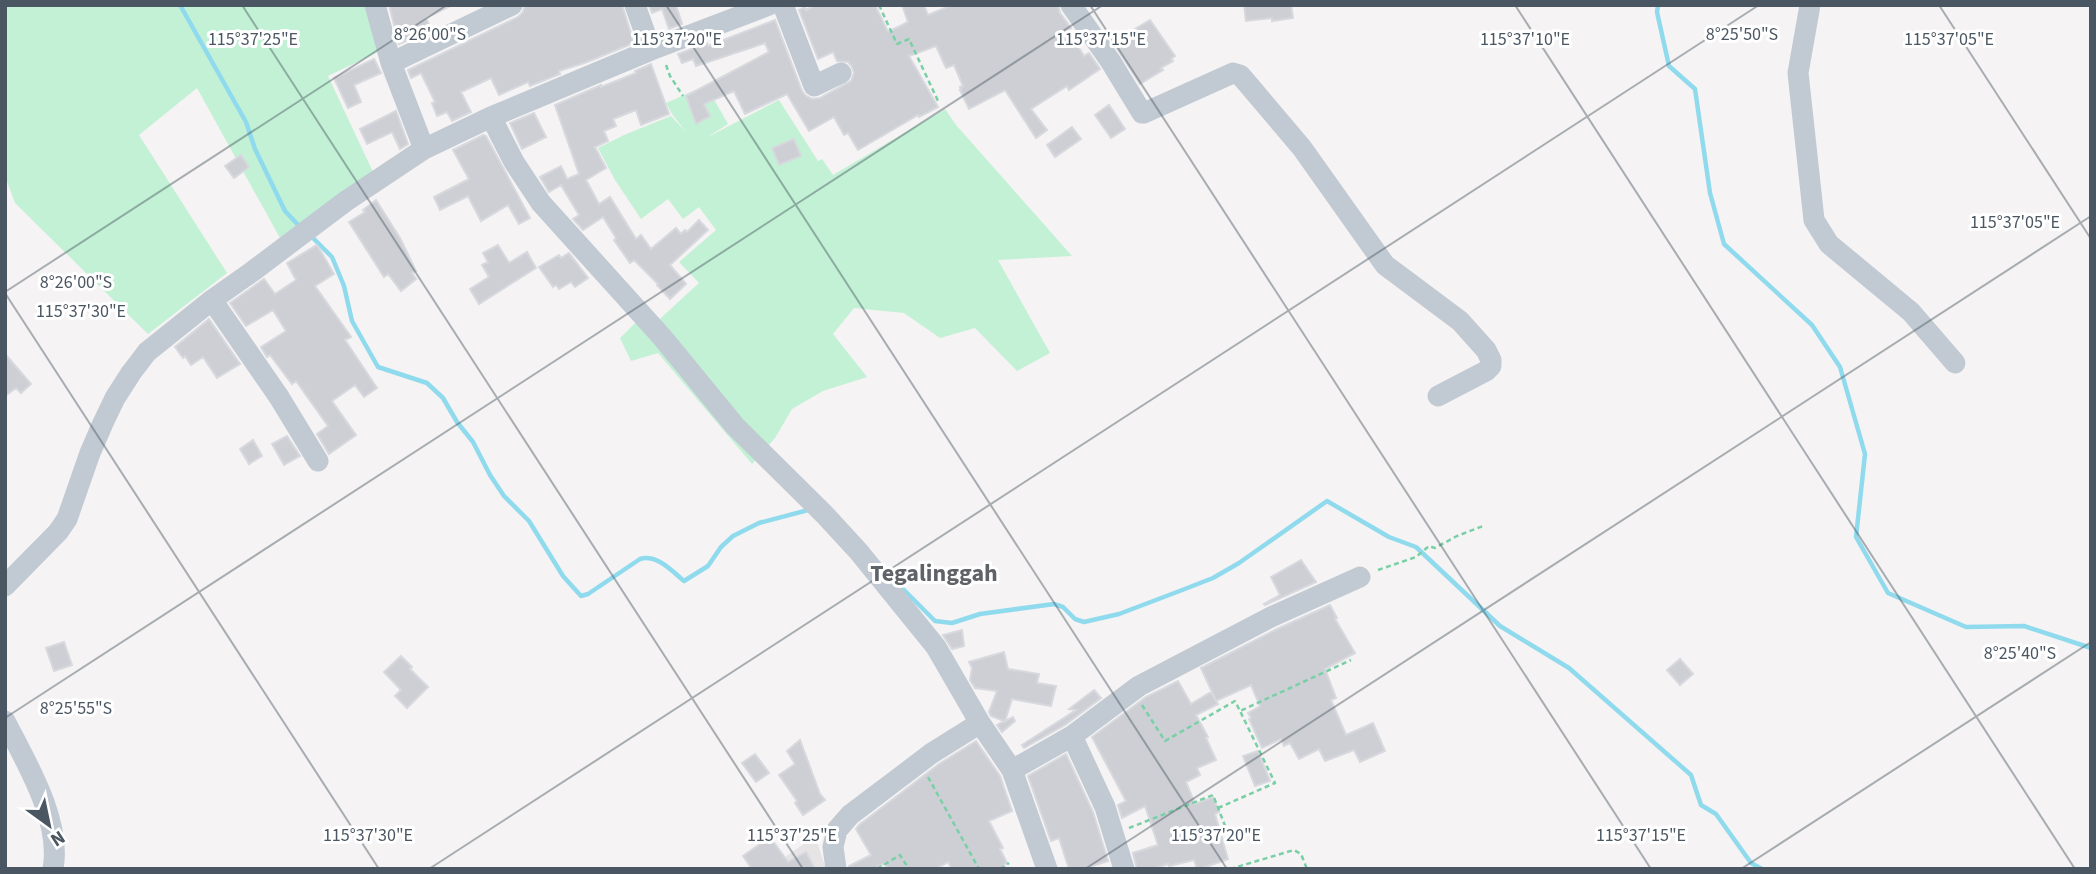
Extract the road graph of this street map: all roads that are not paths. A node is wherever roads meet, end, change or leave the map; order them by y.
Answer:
1 (375, 5) edge
2 (512, 5) edge
3 (635, 5) edge
4 (769, 5) edge
5 (783, 5) edge
6 (1071, 5) edge
7 (1810, 5) edge
8 (655, 49) junction
9 (391, 63) junction
10 (841, 73) dead end
11 (491, 117) junction
12 (424, 149) junction
13 (212, 300) junction
14 (1955, 363) dead end
15 (1438, 396) dead end
16 (318, 461) dead end
17 (1360, 577) road end
18 (5, 586) edge
19 (5, 721) edge
20 (980, 723) junction
21 (1072, 736) junction
22 (1012, 770) junction
23 (53, 869) edge
24 (836, 869) edge
25 (1047, 869) edge
26 (1124, 869) edge

1 - 9 street
2 - 9 street
3 - 8 street
4 - 8 street
5 - 10 street
6 - 15 street
7 - 14 street
8 - 11 street
9 - 12 street
11 - 12 street
11 - 20 street
12 - 13 street
13 - 16 street
13 - 18 street
17 - 21 street
19 - 23 street
20 - 22 street
20 - 24 street
21 - 22 street
21 - 26 street
22 - 25 street

